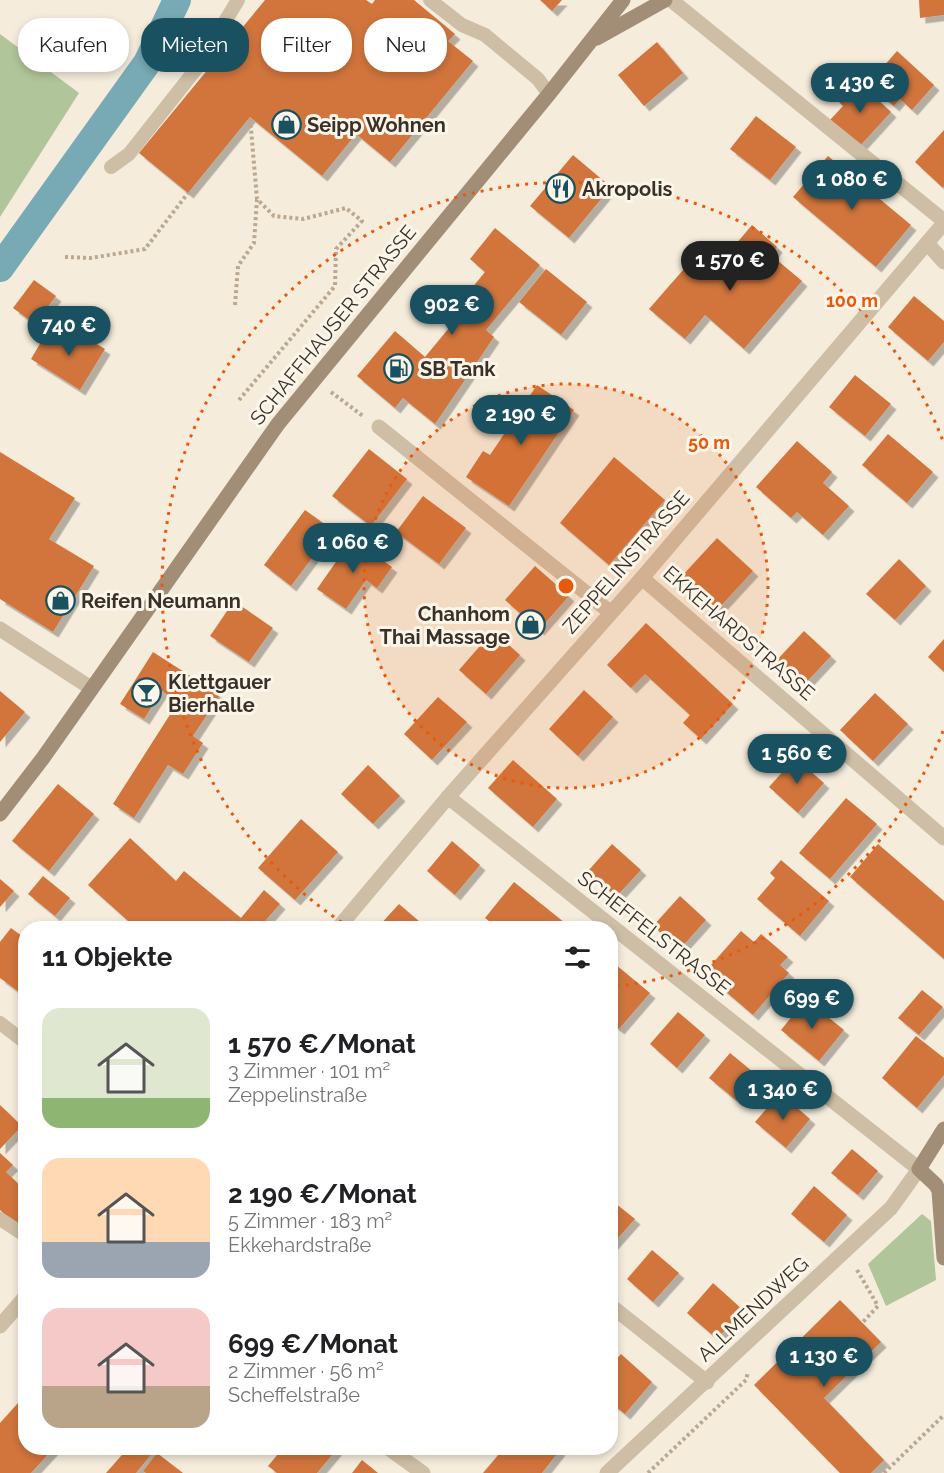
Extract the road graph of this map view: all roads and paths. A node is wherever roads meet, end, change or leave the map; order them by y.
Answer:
1 (238, 0) edge
2 (430, 0) edge
3 (622, 0) edge
4 (665, 0) edge
5 (671, 0) edge
6 (591, 41) junction
7 (549, 94) junction
8 (250, 117) dead end
9 (111, 167) dead end
10 (188, 193) dead end
11 (257, 199) junction
12 (944, 222) edge
13 (927, 243) junction
14 (64, 257) dead end
15 (944, 262) edge
16 (236, 305) dead end
17 (313, 379) junction
18 (239, 400) dead end
19 (379, 427) joint
20 (642, 578) junction
21 (610, 612) junction
22 (0, 629) edge
23 (91, 688) junction
24 (448, 797) junction
25 (0, 814) edge
26 (944, 838) edge
27 (344, 921) edge
28 (605, 921) edge
29 (618, 931) edge
30 (0, 1023) edge
31 (18, 1037) edge
32 (944, 1129) edge
33 (919, 1169) junction
34 (0, 1219) edge
35 (18, 1231) edge
36 (944, 1258) edge
37 (849, 1277) dead end
38 (18, 1305) edge
39 (618, 1311) edge
40 (862, 1323) dead end
41 (0, 1326) edge
42 (749, 1369) dead end
43 (707, 1382) junction
44 (944, 1415) edge
45 (398, 1455) edge
46 (423, 1473) edge
47 (607, 1473) edge
48 (648, 1473) edge
49 (884, 1473) edge

1 - 9 lane
2 - 7 lane
3 - 6 main road, SCHAFFHAUSER STRASSE
4 - 6 main road
5 - 12 street
6 - 7 main road, SCHAFFHAUSER STRASSE
7 - 17 main road, SCHAFFHAUSER STRASSE
8 - 11 path
10 - 14 path
11 - 16 path
11 - 18 path
12 - 13 street, ZEPPELINSTRASSE
13 - 15 street
13 - 20 street, ZEPPELINSTRASSE
17 - 19 path
17 - 23 main road, SCHAFFHAUSER STRASSE
19 - 21 street
20 - 21 street, ZEPPELINSTRASSE
20 - 26 street, EKKEHARDSTRASSE
21 - 24 street, ZEPPELINSTRASSE
22 - 23 street
23 - 25 main road, SCHAFFHAUSER STRASSE
24 - 27 street, ZEPPELINSTRASSE
24 - 28 street, SCHEFFELSTRASSE
29 - 33 street, SCHEFFELSTRASSE
30 - 31 lane
32 - 33 main road
33 - 36 main road
33 - 43 street, ALLMENDWEG
34 - 35 lane
37 - 40 path
38 - 41 street
39 - 43 street
42 - 48 path
43 - 47 street, ALLMENDWEG
44 - 49 path
45 - 46 street

